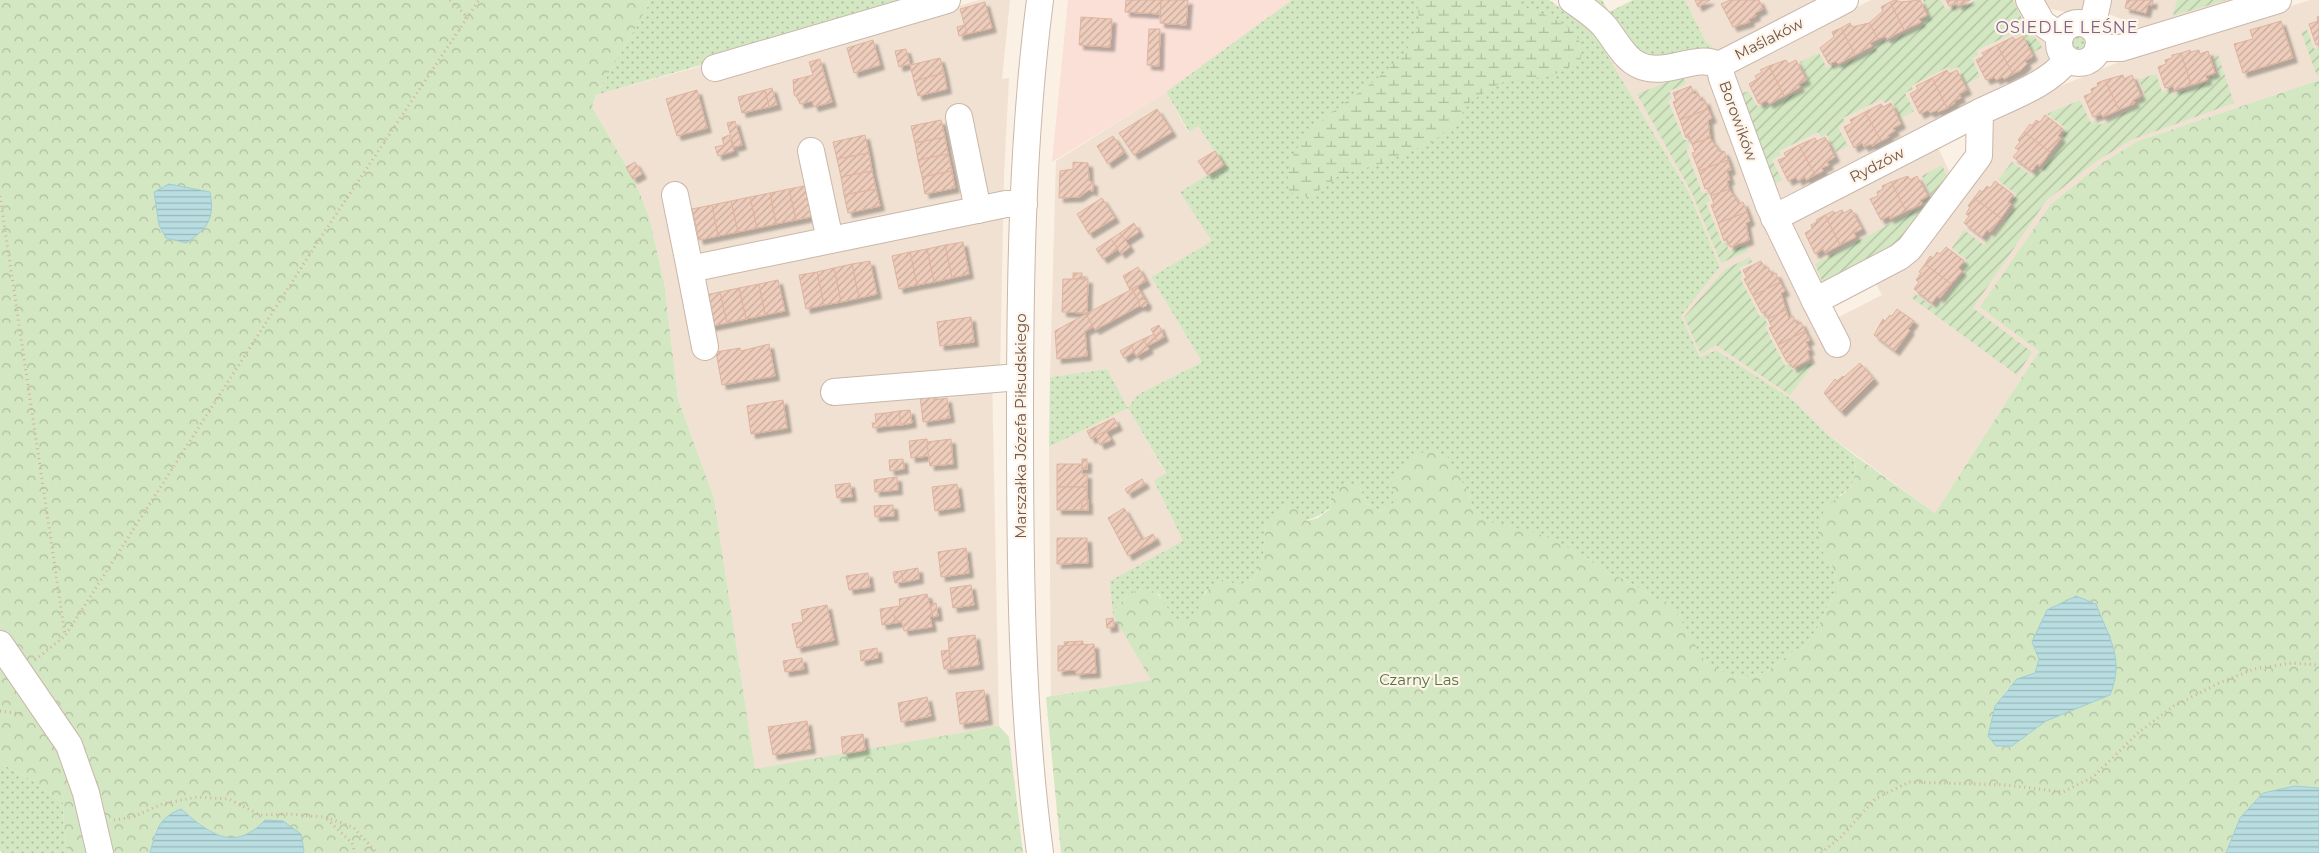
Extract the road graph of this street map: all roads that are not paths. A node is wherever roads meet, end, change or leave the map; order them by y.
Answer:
1 (947, 0) edge
2 (1040, 0) edge
3 (1572, 0) edge
4 (1844, 0) edge
5 (2029, 0) edge
6 (2098, 0) edge
7 (2278, 0) edge
8 (2252, 4) edge
9 (2095, 38) junction
10 (2064, 48) junction
11 (1720, 65) junction
12 (715, 68) dead end
13 (1980, 112) junction
14 (959, 117) dead end
15 (811, 151) dead end
16 (675, 195) dead end
17 (1024, 204) junction
18 (978, 210) junction
19 (1774, 218) junction
20 (830, 240) junction
21 (690, 269) junction
22 (1815, 301) junction
23 (1837, 344) dead end
24 (705, 347) dead end
25 (1020, 377) junction
26 (834, 392) dead end
27 (0, 644) edge
28 (100, 853) edge
29 (1040, 853) edge

1 - 12 street
2 - 17 street, Marszałka Józefa Piłsudskiego
3 - 11 street, Borowików
4 - 11 street, Maślaków
5 - 10 street
6 - 9 street
7 - 8 street
8 - 9 street
9 - 10 street
9 - 10 street
10 - 13 street
11 - 19 street, Borowików
13 - 19 street, Rydzów
13 - 22 street
14 - 18 street
15 - 20 street
16 - 21 street
17 - 18 street
17 - 25 street, Marszałka Józefa Piłsudskiego
18 - 20 street
19 - 22 street, Borowików
20 - 21 street
21 - 24 street
22 - 23 street, Borowików
25 - 26 street
25 - 29 street, Marszałka Józefa Piłsudskiego
27 - 28 street

